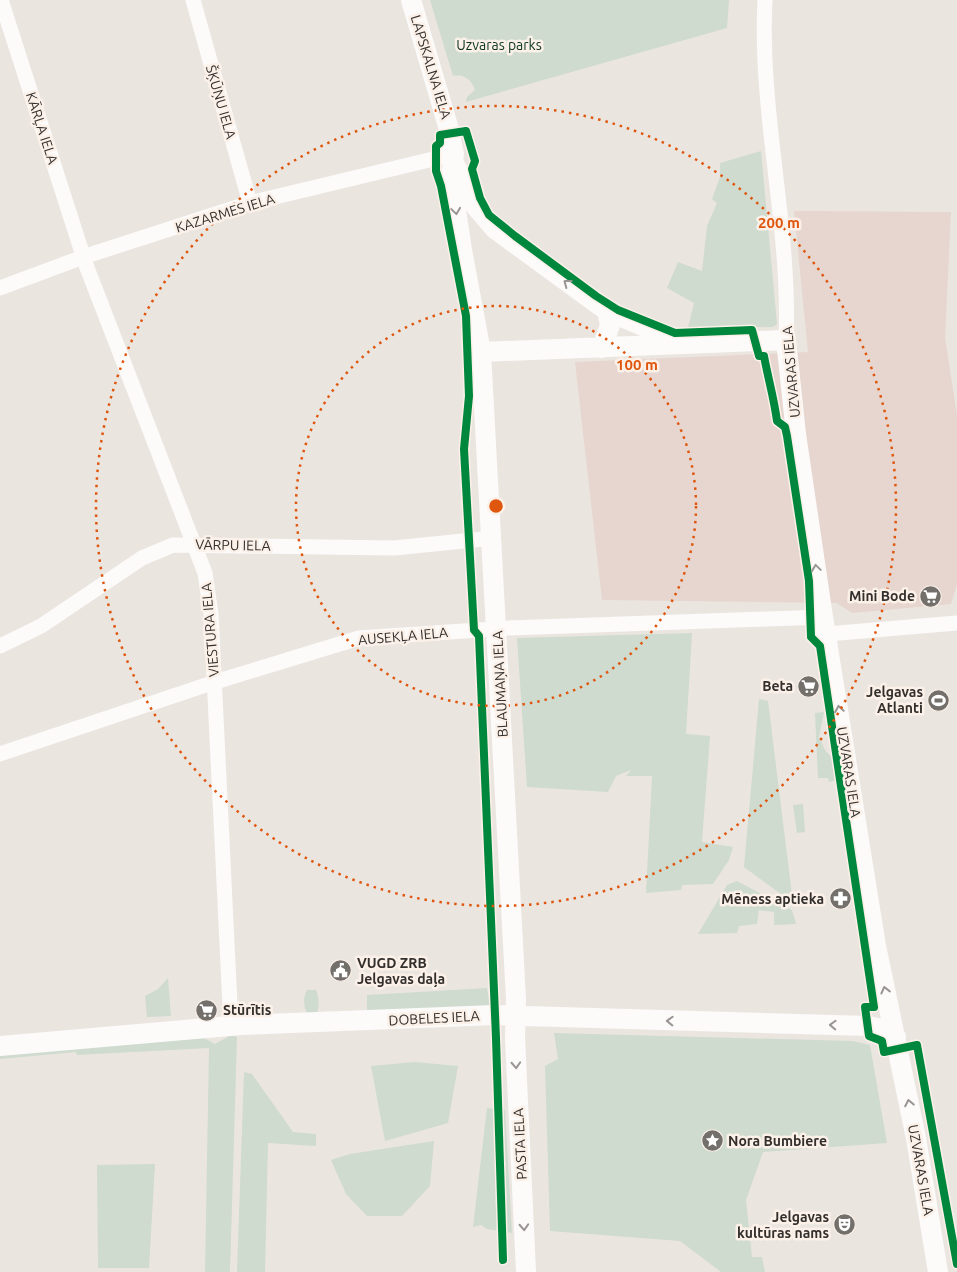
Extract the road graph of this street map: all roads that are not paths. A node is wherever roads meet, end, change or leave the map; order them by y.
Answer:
1 (1, 0) edge
2 (193, 0) edge
3 (411, 0) edge
4 (764, 0) edge
5 (454, 159) junction
6 (250, 203) junction
7 (83, 256) junction
8 (0, 288) edge
9 (607, 311) junction
10 (786, 340) junction
11 (691, 345) junction
12 (602, 348) junction
13 (481, 352) junction
14 (493, 538) junction
15 (193, 544) junction
16 (957, 623) edge
17 (825, 625) junction
18 (497, 629) junction
19 (0, 646) edge
20 (215, 682) junction
21 (0, 754) edge
22 (516, 1016) junction
23 (231, 1026) junction
24 (896, 1037) junction
25 (0, 1046) edge
26 (526, 1272) edge
27 (938, 1272) edge

1 - 7 street, KĀRĻA IELA
2 - 6 street, ŠĶŪŅU IELA
3 - 5 main road, LAPSKALNA IELA
4 - 10 street, UZVARAS IELA
5 - 6 street, KAZARMES IELA
9 -> 5 main road, LAPSKALNA IELA
5 -> 13 main road, LAPSKALNA IELA
6 - 7 street, KAZARMES IELA
7 - 8 street, KAZARMES IELA
7 - 15 street, VIESTURA IELA
9 - 11 main road, LAPSKALNA IELA
9 - 12 main road
10 - 11 main road, LAPSKALNA IELA
17 -> 10 main road, UZVARAS IELA
11 - 12 main road, LAPSKALNA IELA
12 - 13 main road, LAPSKALNA IELA
13 - 14 main road, BLAUMAŅA IELA
14 - 15 street, VĀRPU IELA
14 - 18 main road, BLAUMAŅA IELA
15 - 19 street, VĀRPU IELA
15 - 20 street, VIESTURA IELA
16 - 17 street, AUSEKĻA IELA
17 - 18 street, AUSEKĻA IELA
24 -> 17 main road, UZVARAS IELA
18 - 20 street, AUSEKĻA IELA
18 - 22 main road, BLAUMAŅA IELA
20 - 21 street, AUSEKĻA IELA
20 - 23 street, VIESTURA IELA
22 - 23 main road, DOBELES IELA
24 -> 22 main road, DOBELES IELA
22 -> 26 main road, PASTA IELA
23 - 25 main road, DOBELES IELA
27 -> 24 main road, UZVARAS IELA

